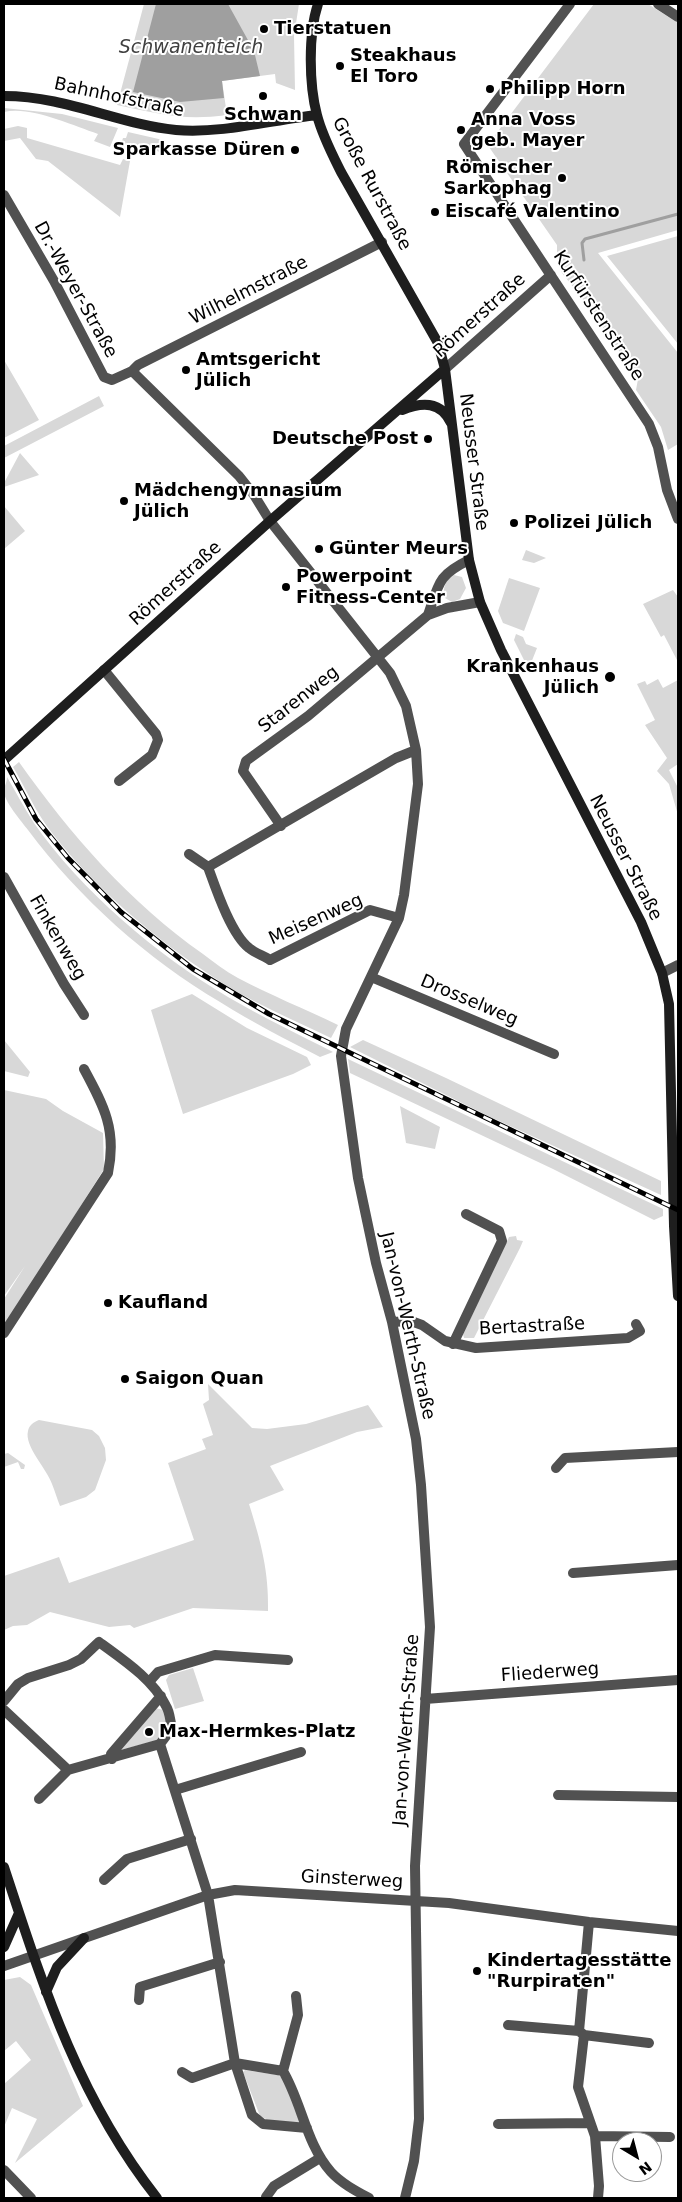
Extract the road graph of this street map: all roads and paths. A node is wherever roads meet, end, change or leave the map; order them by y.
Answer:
1 (318, 4) edge
2 (570, 4) edge
3 (658, 4) edge
4 (678, 17) edge
5 (4, 96) edge
6 (316, 115) junction
7 (4, 195) edge
8 (382, 242) junction
9 (551, 275) junction
10 (445, 369) junction
11 (132, 371) junction
12 (397, 412) junction
13 (453, 429) junction
14 (678, 519) edge
15 (270, 521) junction
16 (469, 560) junction
17 (480, 602) junction
18 (428, 614) junction
19 (378, 657) junction
20 (104, 670) junction
21 (416, 750) junction
22 (4, 760) edge
23 (119, 781) dead end
24 (281, 826) junction
25 (189, 854) dead end
26 (208, 867) junction
27 (4, 877) edge
28 (399, 918) junction
29 (678, 964) edge
30 (662, 973) junction
31 (371, 977) junction
32 (84, 1015) dead end
33 (554, 1054) dead end
34 (84, 1069) dead end
35 (466, 1214) dead end
36 (678, 1296) edge
37 (392, 1322) junction
38 (636, 1324) dead end
39 (4, 1333) edge
40 (453, 1344) junction
41 (678, 1452) edge
42 (556, 1468) dead end
43 (678, 1565) edge
44 (573, 1573) dead end
45 (288, 1660) dead end
46 (678, 1680) edge
47 (149, 1682) junction
48 (161, 1696) junction
49 (425, 1699) junction
50 (4, 1701) edge
51 (4, 1710) edge
52 (160, 1744) junction
53 (301, 1752) dead end
54 (112, 1759) junction
55 (68, 1770) junction
56 (175, 1790) junction
57 (558, 1795) dead end
58 (678, 1798) edge
59 (39, 1799) dead end
60 (191, 1839) junction
61 (4, 1867) edge
62 (104, 1880) dead end
63 (208, 1895) junction
64 (416, 1900) junction
65 (18, 1913) junction
66 (589, 1922) junction
67 (678, 1932) edge
68 (84, 1938) junction
69 (4, 1947) edge
70 (33, 1956) junction
71 (220, 1962) junction
72 (4, 1966) edge
73 (46, 1992) junction
74 (296, 1996) dead end
75 (139, 2000) dead end
76 (508, 2025) dead end
77 (582, 2033) junction
78 (649, 2042) dead end
79 (234, 2063) junction
80 (283, 2071) junction
81 (182, 2072) dead end
82 (590, 2123) junction
83 (498, 2124) dead end
84 (307, 2128) junction
85 (594, 2136) junction
86 (670, 2137) dead end
87 (320, 2158) junction
88 (4, 2170) edge
89 (266, 2197) edge
90 (31, 2198) edge
91 (157, 2198) edge
92 (368, 2198) edge
93 (405, 2198) edge
94 (598, 2198) edge

1 - 6 main road, Große Rurstraße
2 - 9 street, Kurfürstenstraße
3 - 4 street
5 - 6 main road, Bahnhofstraße
6 - 8 main road, Große Rurstraße
7 - 11 street, Dr.-Weyer-Straße
8 - 10 main road, Große Rurstraße
8 - 11 street, Wilhelmstraße
9 - 10 street, Römerstraße
9 - 14 street, Kurfürstenstraße
10 - 12 main road, Römerstraße
10 - 13 main road, Neusser Straße
11 - 15 street, Dr.-Weyer-Straße
12 - 13 main road
12 - 15 main road, Römerstraße
13 - 16 main road, Neusser Straße
15 - 19 street, Jan-von-Werth-Straße
15 - 20 main road, Römerstraße
16 - 17 main road, Neusser Straße
16 - 18 street
17 - 18 street
17 - 30 main road, Neusser Straße
18 - 19 street
19 - 21 street, Jan-von-Werth-Straße
19 - 24 street, Starenweg
20 - 22 main road, Römerstraße
20 - 23 street
21 - 24 street
21 - 28 street, Jan-von-Werth-Straße
24 - 26 street
25 - 26 street
26 - 28 street, Meisenweg
27 - 32 street, Finkenweg
28 - 31 street, Jan-von-Werth-Straße
29 - 30 street
30 - 36 main road, Neusser Straße
31 - 33 street, Drosselweg
31 - 37 street, Jan-von-Werth-Straße
34 - 39 street
35 - 40 street
37 - 40 street, Bertastraße
37 - 49 street, Jan-von-Werth-Straße
38 - 40 street, Bertastraße
41 - 42 street
43 - 44 street
45 - 47 street
46 - 49 street, Fliederweg
47 - 48 street
47 - 50 street
48 - 52 street
48 - 54 street
49 - 64 street, Jan-von-Werth-Straße
51 - 55 street
52 - 54 street
52 - 56 street
53 - 56 street
54 - 55 street
55 - 59 street
56 - 60 street
57 - 58 street
60 - 62 street
60 - 63 street
61 - 65 main road
63 - 64 street, Ginsterweg
63 - 68 street, Ginsterweg
63 - 71 street
64 - 66 street, Ginsterweg
64 - 93 street, Jan-von-Werth-Straße
65 - 69 main road
65 - 70 main road
66 - 67 street, Ginsterweg
66 - 77 street
68 - 70 street, Ginsterweg
68 - 73 main road
70 - 72 street, Ginsterweg
70 - 73 main road
71 - 75 street
71 - 79 street
73 - 91 main road
74 - 80 street
76 - 77 street
77 - 78 street
77 - 82 street
79 - 80 street
79 - 81 street
79 - 84 street
80 - 84 street
82 - 83 street
82 - 85 street
84 - 87 street
85 - 86 street
85 - 94 street
87 - 89 street
87 - 92 street
88 - 90 street

